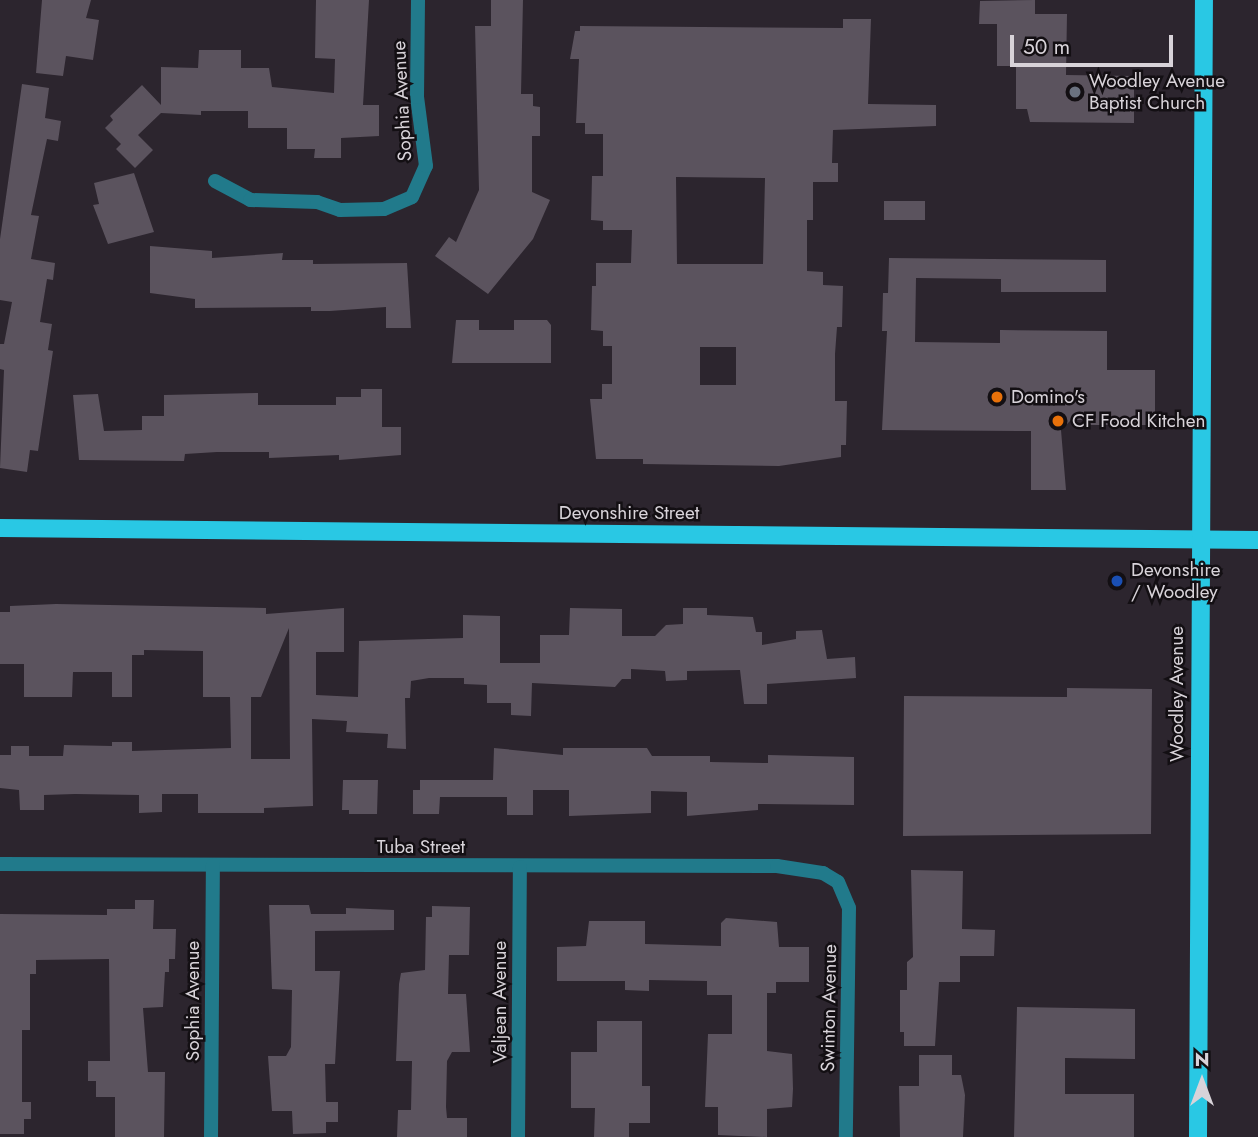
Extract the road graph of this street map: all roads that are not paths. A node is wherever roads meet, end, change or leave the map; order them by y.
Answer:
1 (418, 0) edge
2 (1204, 0) edge
3 (215, 181) dead end
4 (0, 528) edge
5 (1199, 539) junction
6 (1258, 540) edge
7 (0, 864) edge
8 (213, 865) junction
9 (520, 867) junction
10 (838, 882) joint
11 (211, 1137) edge
12 (518, 1137) edge
13 (846, 1137) edge
14 (1198, 1137) edge

1 - 3 street, Sophia Avenue
2 - 5 main road, Woodley Avenue
4 - 5 main road, Devonshire Street
5 - 6 main road, Devonshire Street
5 - 14 main road, Woodley Avenue
7 - 8 street, Tuba Street
8 - 9 street, Tuba Street
8 - 11 street, Sophia Avenue
9 - 10 street, Tuba Street
9 - 12 street, Valjean Avenue
10 - 13 street, Swinton Avenue

